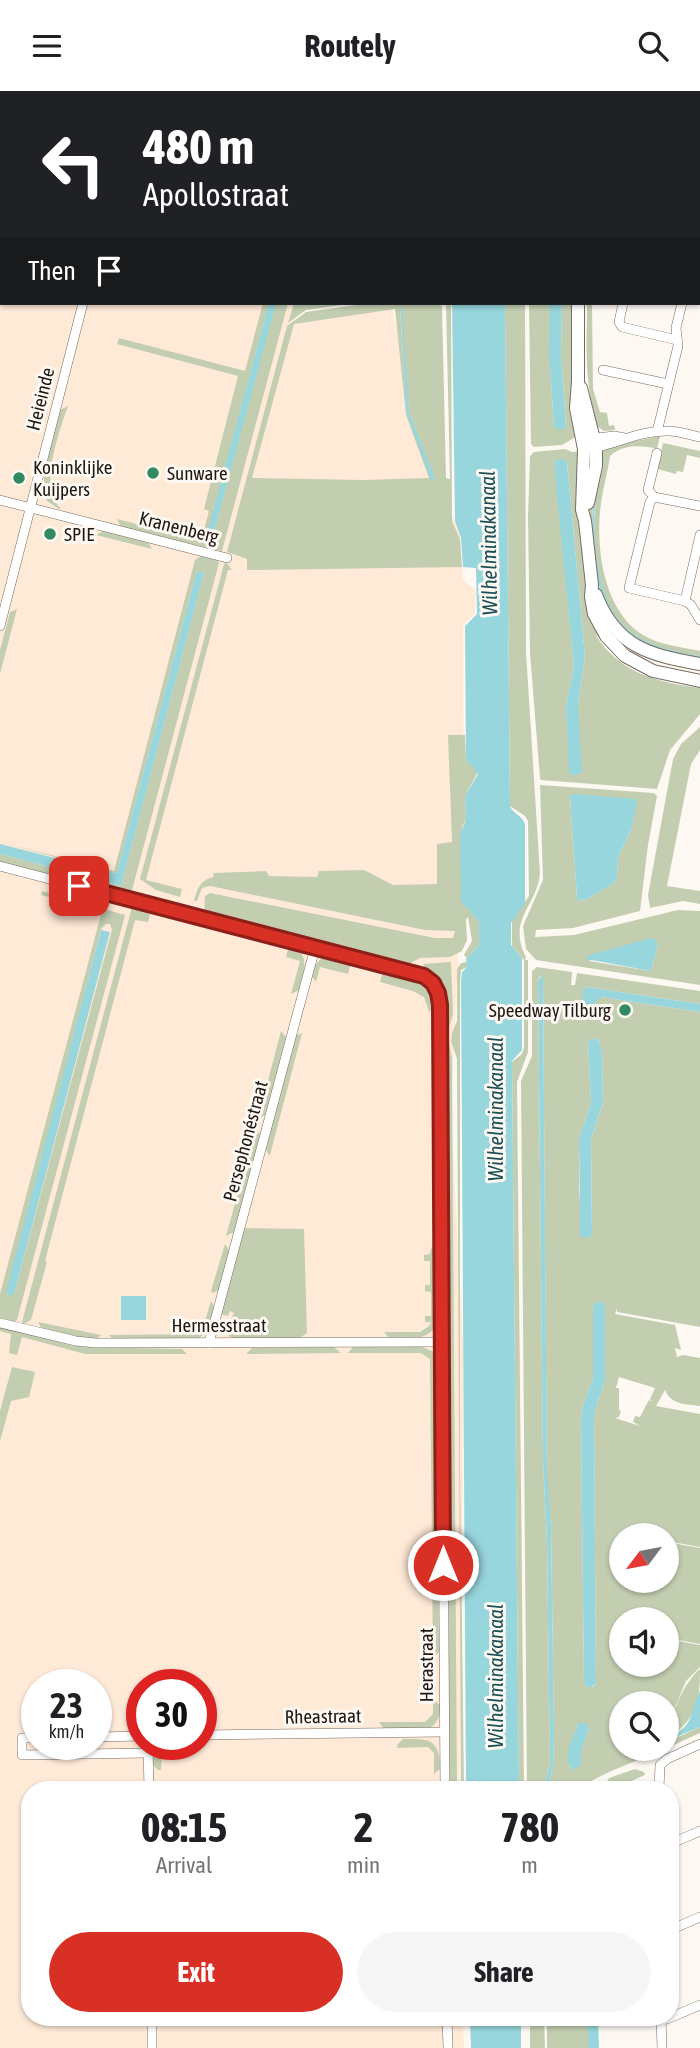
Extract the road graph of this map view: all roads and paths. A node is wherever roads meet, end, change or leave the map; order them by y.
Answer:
1 (82, 305) edge
2 (579, 305) edge
3 (623, 305) edge
4 (682, 305) edge
5 (677, 340) junction
6 (603, 370) dead end
7 (668, 384) junction
8 (657, 432) junction
9 (700, 437) edge
10 (589, 443) junction
11 (657, 453) dead end
12 (654, 497) junction
13 (0, 500) edge
14 (700, 506) edge
15 (31, 508) junction
16 (700, 535) edge
17 (227, 558) dead end
18 (592, 585) junction
19 (685, 601) junction
20 (700, 620) edge
21 (0, 626) edge
22 (700, 664) edge
23 (700, 681) edge
24 (0, 866) edge
25 (315, 948) junction
26 (0, 1323) edge
27 (441, 1342) junction
28 (209, 1343) junction
29 (444, 1732) junction
30 (217, 1735) edge
31 (700, 1744) edge
32 (148, 1760) edge
33 (149, 1781) edge
34 (445, 1781) edge
35 (659, 1781) edge
36 (700, 1831) edge
37 (679, 1840) edge
38 (700, 1917) edge
39 (679, 1926) edge
40 (700, 2005) edge
41 (679, 2014) edge
42 (152, 2026) edge
43 (447, 2026) edge
44 (661, 2026) edge
45 (152, 2048) edge
46 (447, 2048) edge
47 (662, 2048) edge

1 - 15 street, Heieinde
2 - 10 street
3 - 5 street
4 - 5 street
5 - 7 street
6 - 7 street
7 - 8 street
8 - 9 street
8 - 10 street
10 - 18 street
11 - 12 street
12 - 14 street
12 - 19 street
13 - 15 street, Kranenberg
15 - 17 street, Kranenberg
15 - 21 street, Heieinde
16 - 19 street
18 - 22 street
18 - 23 street
19 - 20 street
24 - 25 street
25 - 27 street, Herastraat
25 - 28 street, Persephonéstraat
26 - 28 street, Hermesstraat
27 - 28 street, Hermesstraat
27 - 29 street, Herastraat
29 - 30 street, Rheastraat
29 - 34 street, Herastraat
31 - 35 street
32 - 33 street
36 - 37 street
38 - 39 street
40 - 41 street
42 - 45 street
43 - 46 street
44 - 47 street

